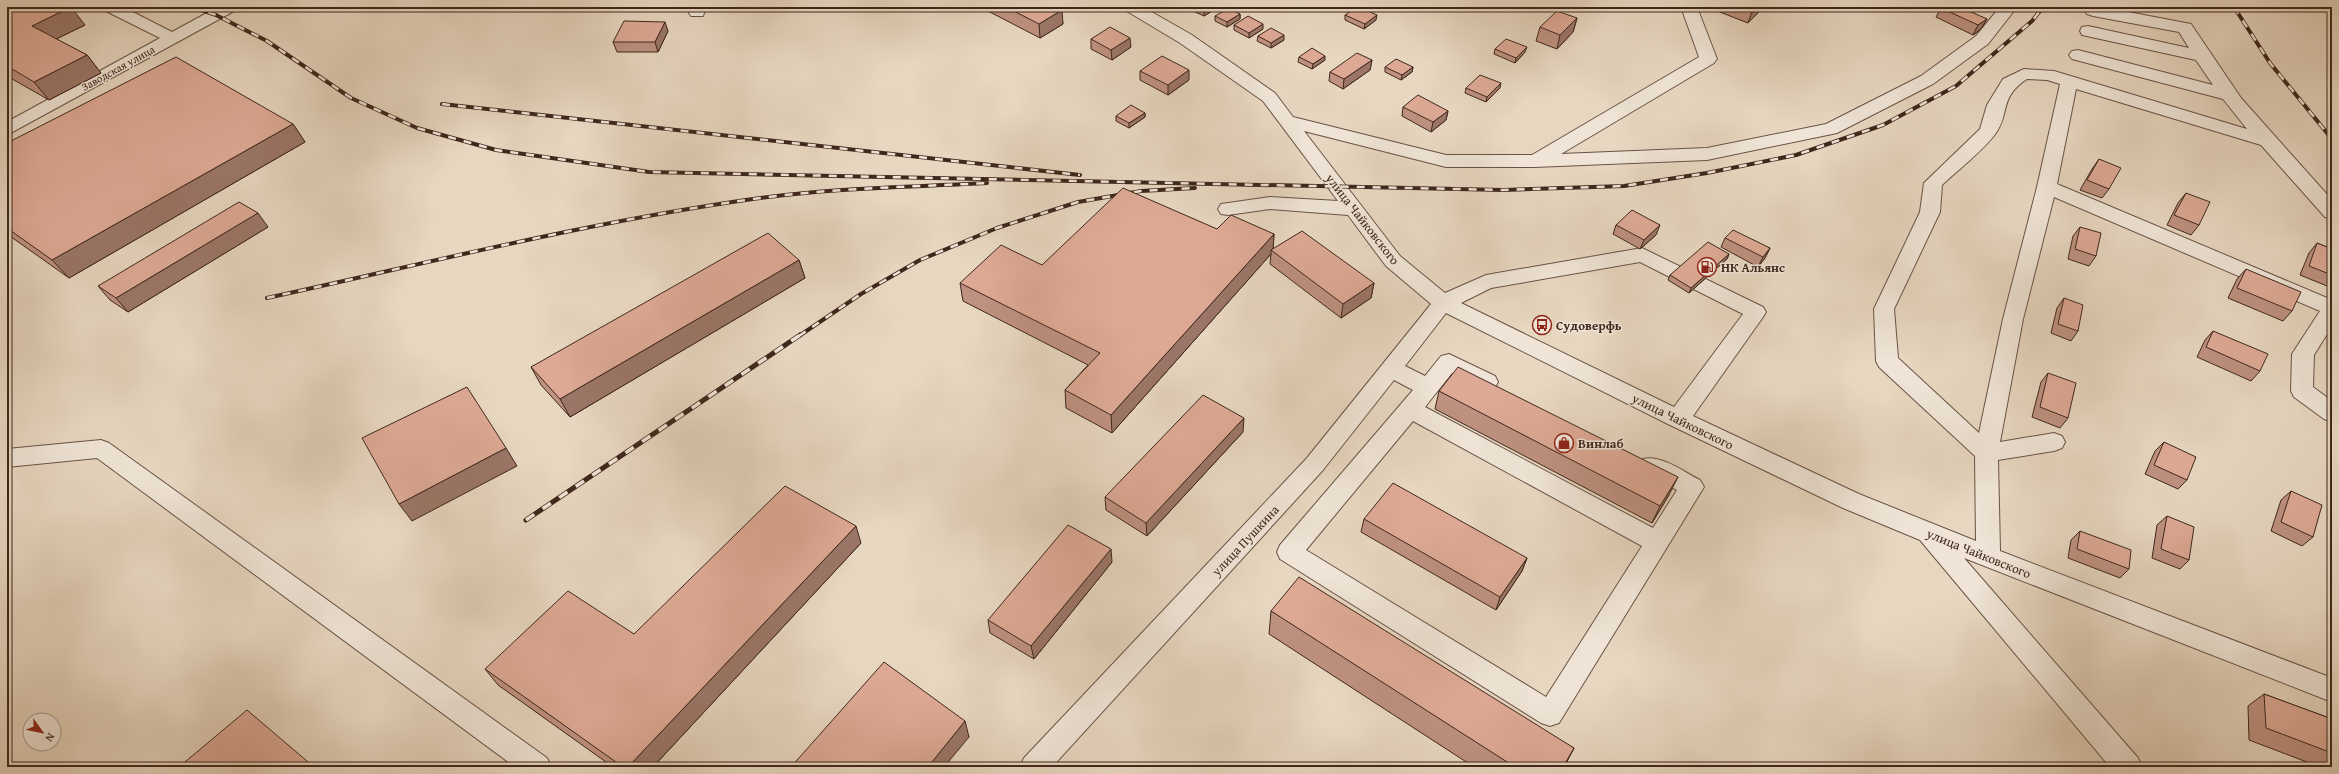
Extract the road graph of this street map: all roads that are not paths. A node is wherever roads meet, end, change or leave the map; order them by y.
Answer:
1 (110, 7) edge
2 (230, 7) edge
3 (1131, 7) edge
4 (1689, 7) edge
5 (2010, 7) edge
6 (2094, 7) edge
7 (2088, 31) dead end
8 (172, 38) junction
9 (2078, 55) dead end
10 (2200, 56) junction
11 (2069, 81) junction
12 (2229, 95) junction
13 (1288, 121) junction
14 (7, 130) edge
15 (2266, 141) junction
16 (1534, 161) junction
17 (2047, 187) junction
18 (1228, 209) dead end
19 (1354, 209) junction
20 (2332, 212) edge
21 (1443, 303) junction
22 (2332, 308) edge
23 (1392, 369) junction
24 (1428, 388) junction
25 (1505, 391) edge
26 (1410, 409) junction
27 (2332, 413) edge
28 (1678, 419) junction
29 (2054, 442) dead end
30 (1986, 453) junction
31 (1630, 455) edge
32 (7, 458) edge
33 (1927, 532) junction
34 (1657, 542) junction
35 (1988, 557) junction
36 (2332, 690) edge
37 (537, 767) edge
38 (1034, 767) edge
39 (2128, 767) edge

1 - 8 street
2 - 8 street, Заводская улица
3 - 13 street, улица Чайковского
4 - 16 street
5 - 16 street
6 - 10 street
7 - 10 street
8 - 14 street, Заводская улица
9 - 12 street
10 - 12 street
11 - 15 street
11 - 17 street
11 - 30 street
12 - 15 street
13 - 16 street
13 - 19 street, улица Чайковского
15 - 20 street
17 - 22 street
17 - 30 street
18 - 19 street
19 - 21 street, улица Чайковского
21 - 23 street, улица Пушкина
21 - 28 street, улица Чайковского
21 - 28 street
22 - 27 street
23 - 24 street
23 - 38 street, улица Пушкина
24 - 25 street
24 - 26 street
26 - 34 street
26 - 34 street
28 - 33 street, улица Чайковского
29 - 30 street
30 - 35 street
31 - 34 street
32 - 37 street
33 - 35 street, улица Чайковского
33 - 39 street
35 - 36 street, улица Чайковского

